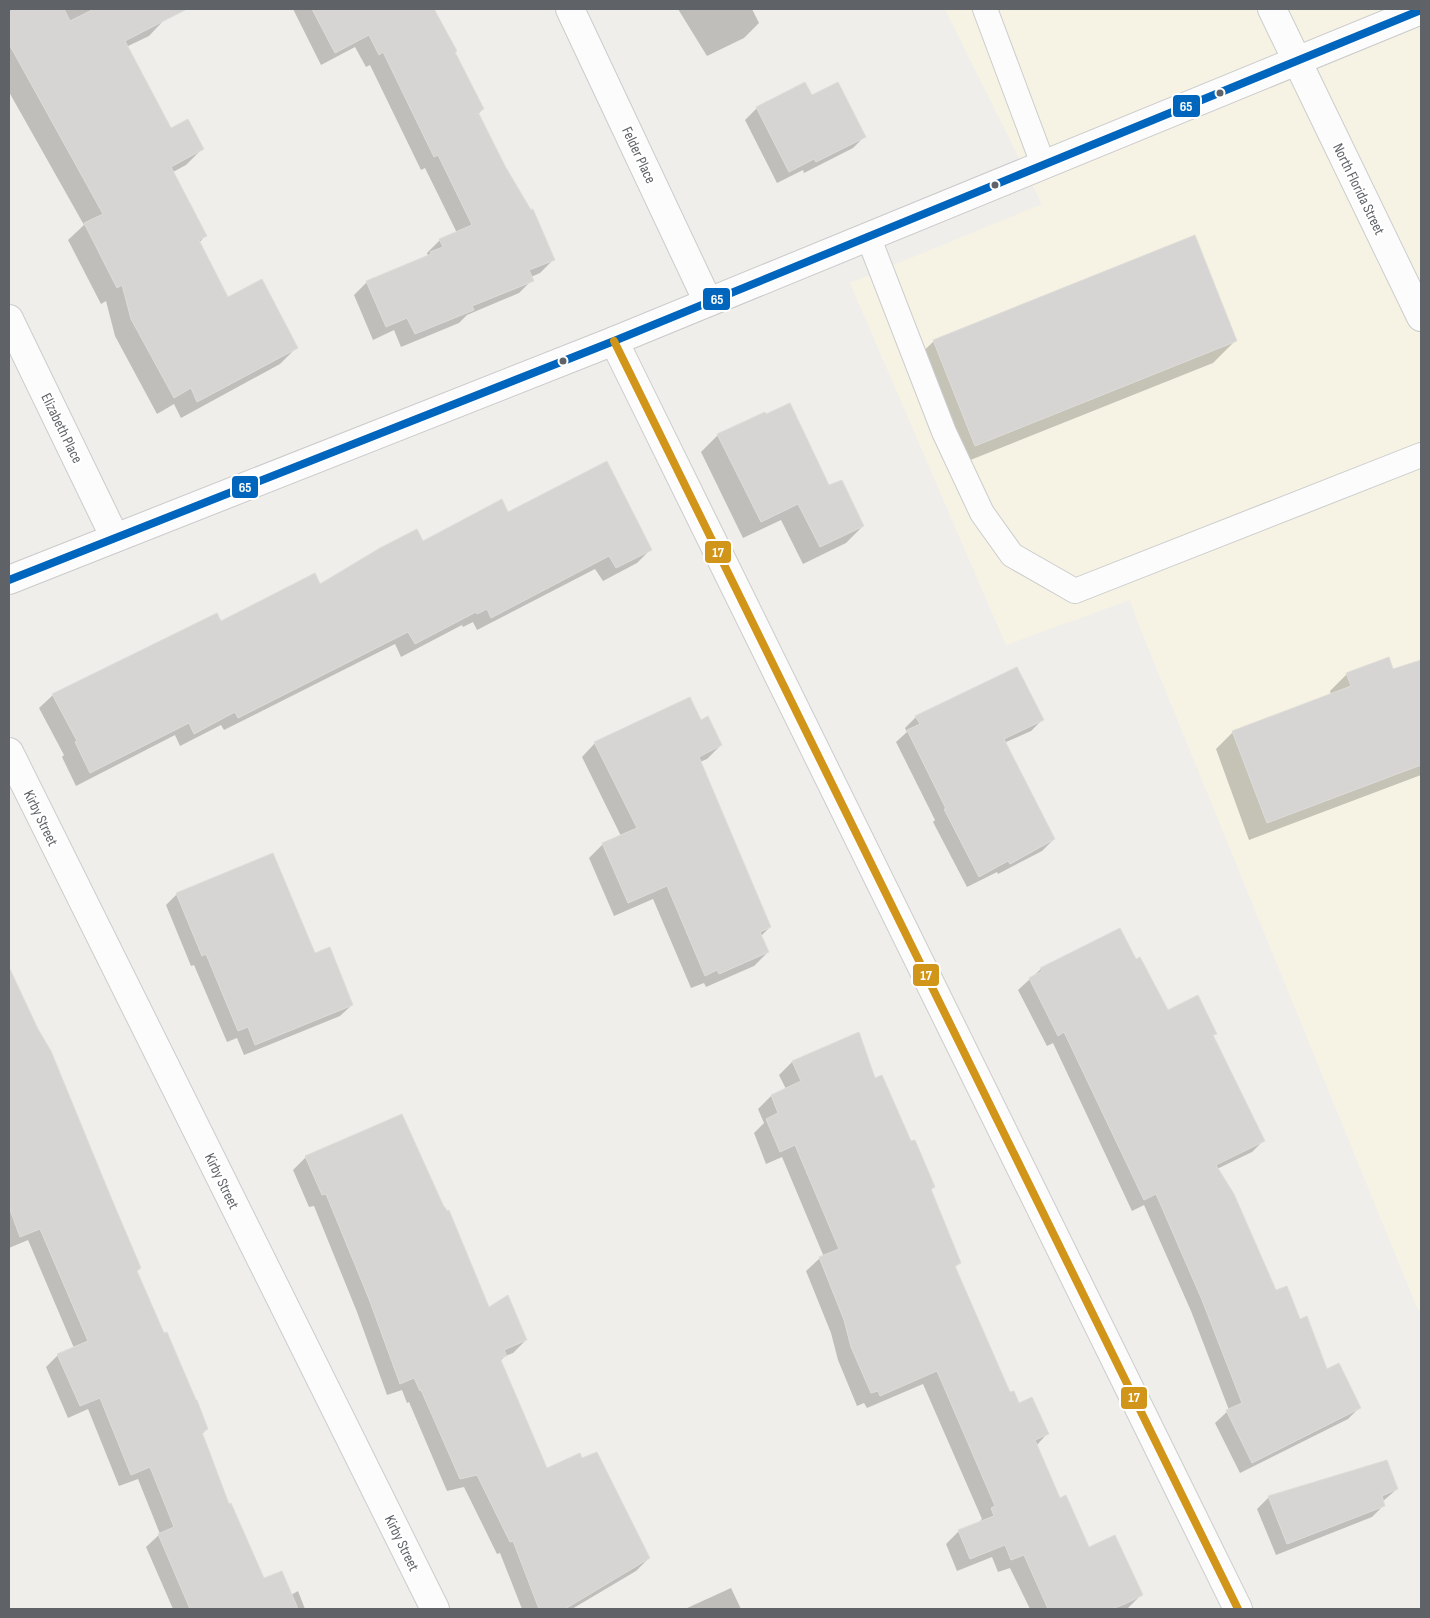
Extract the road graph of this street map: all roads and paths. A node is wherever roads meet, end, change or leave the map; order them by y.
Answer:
1 (570, 9) edge
2 (984, 9) edge
3 (1272, 9) edge
4 (1421, 10) edge
5 (1296, 60) junction
6 (1043, 164) junction
7 (868, 236) junction
8 (708, 302) junction
9 (1421, 317) edge
10 (9, 319) edge
11 (614, 341) junction
12 (1421, 455) edge
13 (115, 538) junction
14 (9, 580) edge
15 (9, 752) edge
16 (435, 1609) edge
17 (1238, 1609) edge

1 - 8 street, Felder Place
2 - 6 lane
3 - 5 street, North Florida Street
4 - 5 street
5 - 6 street
5 - 9 street, North Florida Street
6 - 7 street
7 - 8 street
7 - 12 lane
8 - 11 street
10 - 13 street, Elizabeth Place
11 - 13 street
11 - 17 street
13 - 14 street
15 - 16 street, Kirby Street

